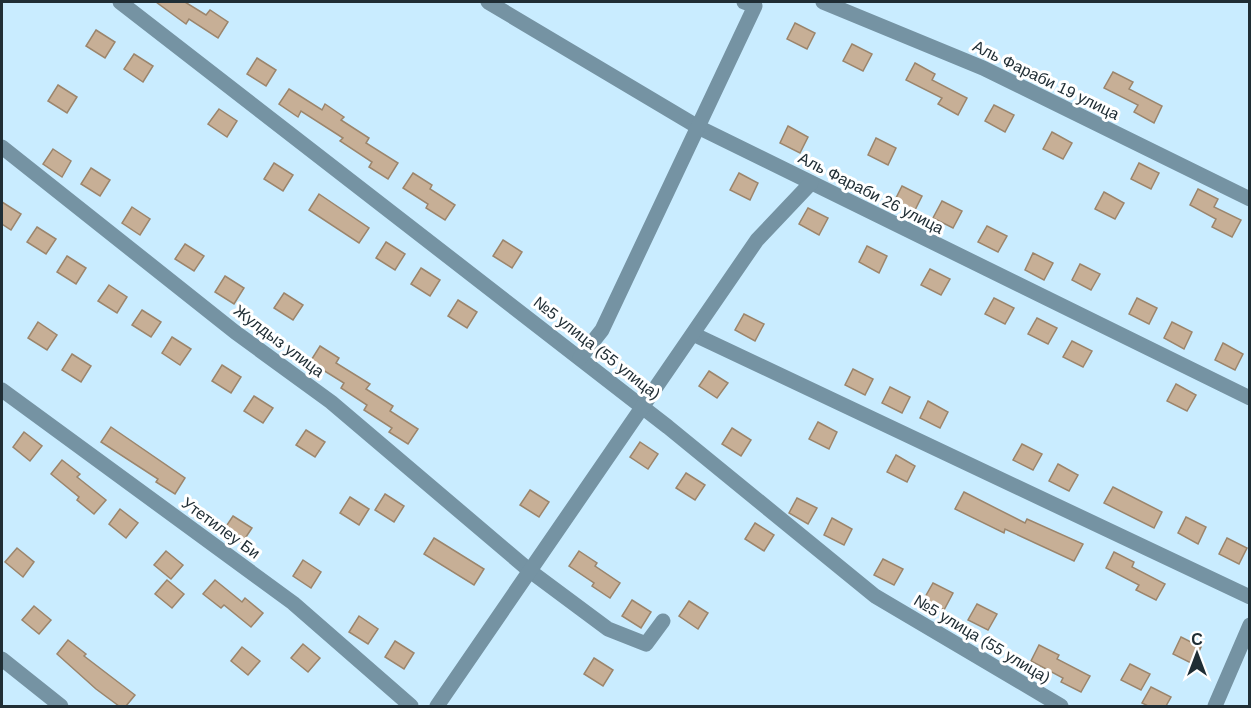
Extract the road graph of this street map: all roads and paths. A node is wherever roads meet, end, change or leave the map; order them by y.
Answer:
1 (120, 2) edge
2 (488, 2) edge
3 (823, 2) edge
4 (753, 3) edge
5 (698, 127) junction
6 (2, 147) edge
7 (811, 183) junction
8 (1250, 199) edge
9 (693, 334) junction
10 (580, 358) junction
11 (2, 390) edge
12 (1250, 398) edge
13 (641, 406) junction
14 (530, 571) junction
15 (1250, 597) edge
16 (663, 621) dead end
17 (1250, 625) edge
18 (2, 659) edge
19 (61, 706) edge
20 (411, 706) edge
21 (436, 706) edge
22 (1061, 706) edge
23 (1215, 706) edge

1 - 10 street, №5 улица (55 улица)
2 - 5 street, Аль Фараби 26 улица
3 - 8 street, Аль Фараби 19 улица
4 - 5 street
5 - 7 street, Аль Фараби 26 улица
5 - 10 street
6 - 14 street, Жулдыз улица
7 - 9 street
7 - 12 street, Аль Фараби 26 улица
9 - 13 street
9 - 15 street
10 - 13 street, №5 улица (55 улица)
11 - 20 street, Утетилеу Би
13 - 14 street
13 - 22 street, №5 улица (55 улица)
14 - 16 street, Жулдыз улица
14 - 21 street
17 - 23 street
18 - 19 street

